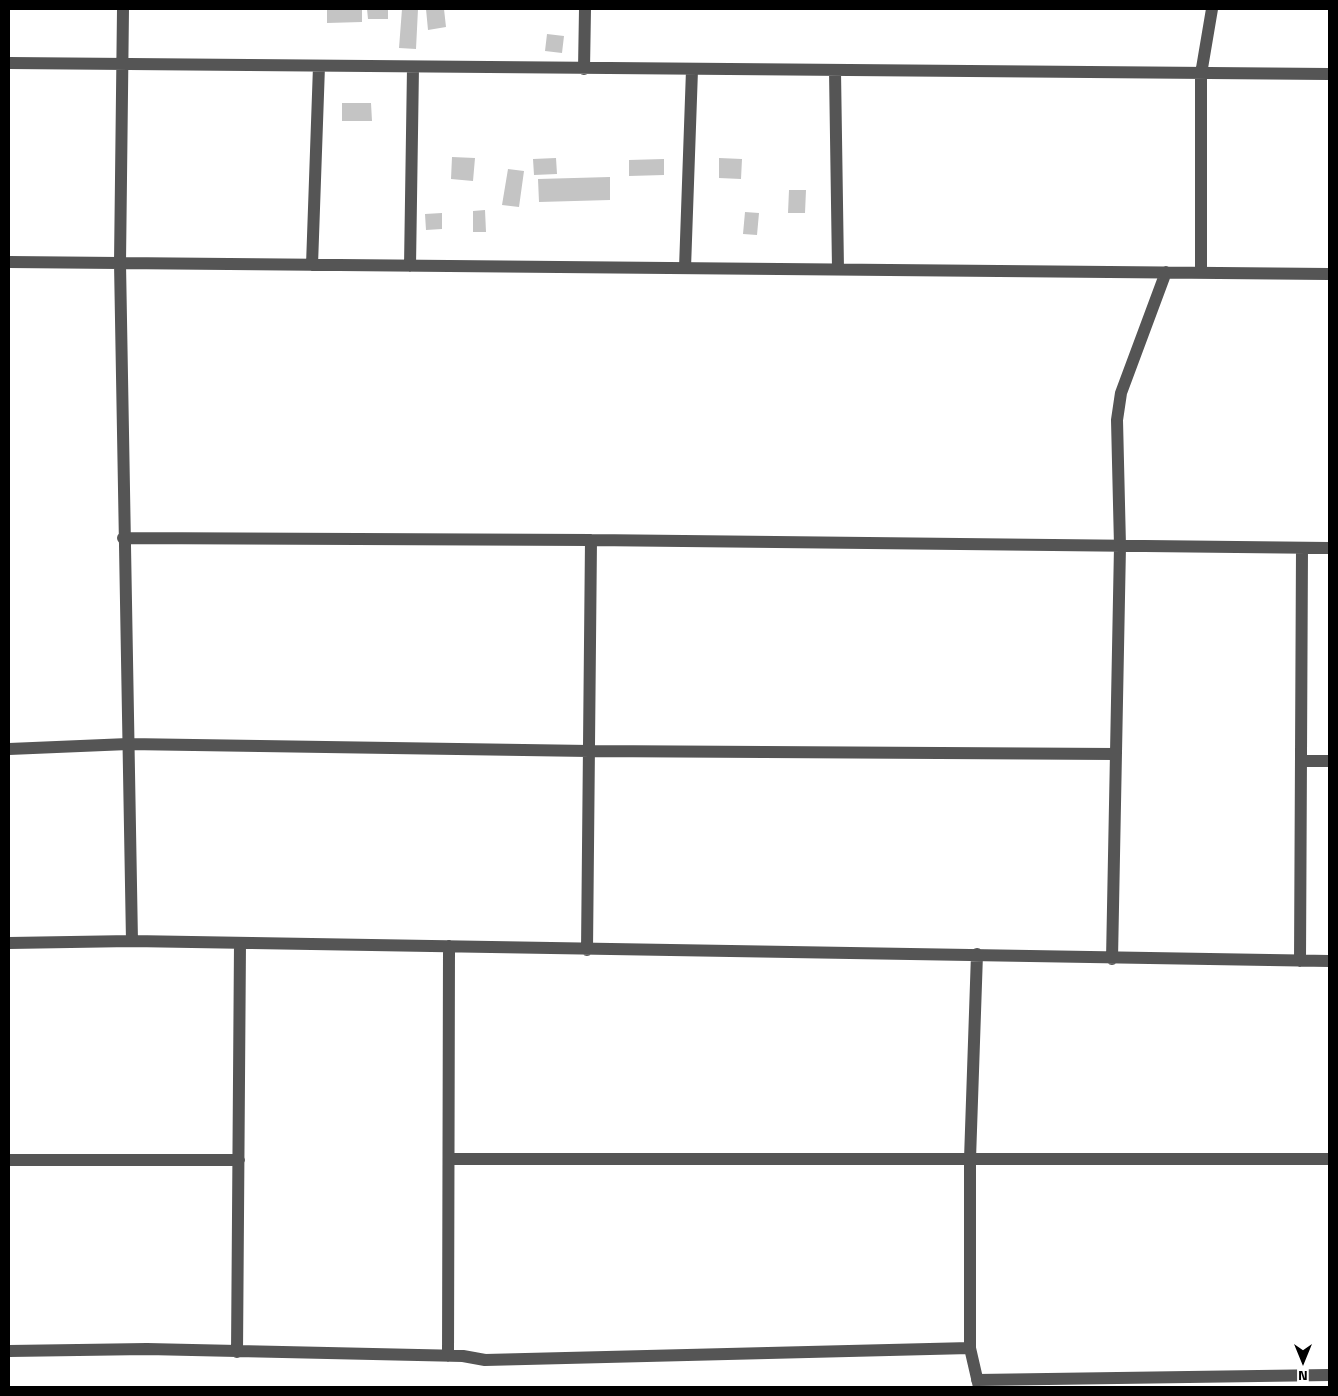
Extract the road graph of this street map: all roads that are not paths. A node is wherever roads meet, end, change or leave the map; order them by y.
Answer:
1 (123, 9) edge
2 (585, 9) edge
3 (1212, 9) edge
4 (9, 63) edge
5 (123, 64) junction
6 (318, 66) junction
7 (413, 67) junction
8 (584, 69) junction
9 (692, 70) junction
10 (835, 71) junction
11 (1201, 74) junction
12 (1329, 74) edge
13 (9, 262) edge
14 (120, 263) junction
15 (312, 265) junction
16 (410, 266) junction
17 (685, 268) junction
18 (838, 269) junction
19 (1166, 272) junction
20 (1201, 272) junction
21 (1329, 274) edge
22 (124, 538) junction
23 (591, 540) junction
24 (1120, 546) junction
25 (1302, 548) junction
26 (1329, 548) edge
27 (128, 744) junction
28 (9, 748) edge
29 (589, 752) junction
30 (1115, 754) junction
31 (1302, 761) junction
32 (1329, 761) edge
33 (132, 941) junction
34 (9, 943) edge
35 (240, 943) junction
36 (449, 946) junction
37 (587, 950) junction
38 (977, 954) junction
39 (1112, 959) junction
40 (1300, 961) junction
41 (1329, 961) edge
42 (450, 1159) junction
43 (970, 1159) junction
44 (1329, 1159) edge
45 (9, 1160) edge
46 (238, 1160) junction
47 (970, 1348) junction
48 (9, 1350) edge
49 (237, 1352) junction
50 (448, 1356) junction
51 (1329, 1375) edge
52 (978, 1384) edge

1 - 5 street
2 - 8 street
3 - 11 street
4 - 5 street
5 - 6 street
5 - 14 street
6 - 7 street
6 - 15 street
7 - 8 street
7 - 16 street
8 - 9 street
9 - 10 street
9 - 17 street
10 - 11 street
10 - 18 street
11 - 12 street
11 - 20 street
13 - 14 street
14 - 15 street
14 - 22 street
15 - 16 street
16 - 17 street
17 - 18 street
18 - 19 street
19 - 20 street
19 - 24 street
20 - 21 street
22 - 23 street
22 - 27 street
23 - 24 street
23 - 29 street
24 - 25 street
24 - 30 street
25 - 26 street
25 - 31 street
27 - 28 street
27 - 29 street
27 - 33 street
29 - 30 street
29 - 37 street
30 - 39 street
31 - 32 street
31 - 40 street
33 - 34 street
33 - 35 street
35 - 36 street
35 - 46 street
36 - 37 street
36 - 42 street
37 - 38 street
38 - 39 street
38 - 43 street
39 - 40 street
40 - 41 street
42 - 43 street
42 - 50 street
43 - 44 street
43 - 47 street
45 - 46 street
46 - 49 street
47 - 50 street
47 - 52 street
48 - 49 street
49 - 50 street
51 - 52 street

